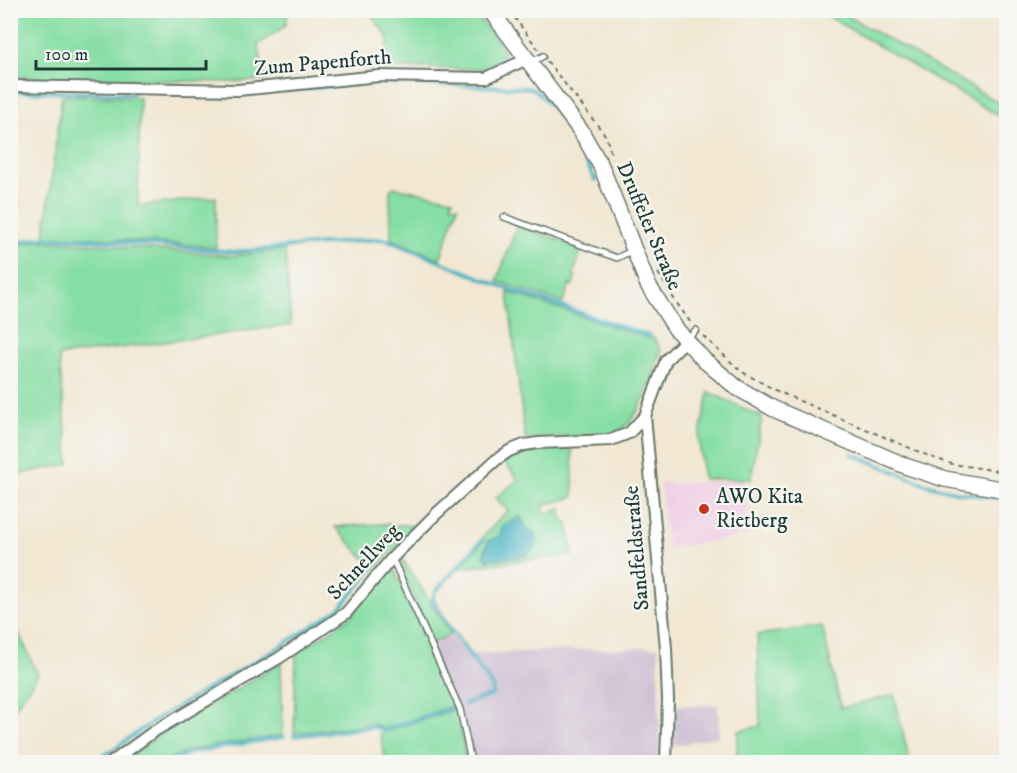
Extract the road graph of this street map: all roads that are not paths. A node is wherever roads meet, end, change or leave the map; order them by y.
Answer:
1 (490, 10) edge
2 (543, 56) road end
3 (527, 59) junction
4 (10, 86) edge
5 (504, 218) dead end
6 (633, 250) junction
7 (690, 335) junction
8 (645, 416) junction
9 (1006, 490) edge
10 (392, 558) junction
11 (112, 762) edge
12 (471, 762) edge
13 (666, 762) edge

1 - 3 street, Druffeler Straße
2 - 3 lane
3 - 4 street, Zum Papenforth
3 - 6 street, Druffeler Straße
5 - 6 lane
6 - 7 street, Druffeler Straße
7 - 8 street, Sandfeldstraße
7 - 9 street, Druffeler Straße
8 - 10 street, Schnellweg
8 - 13 street, Sandfeldstraße
10 - 11 street, Schnellweg
10 - 12 lane

